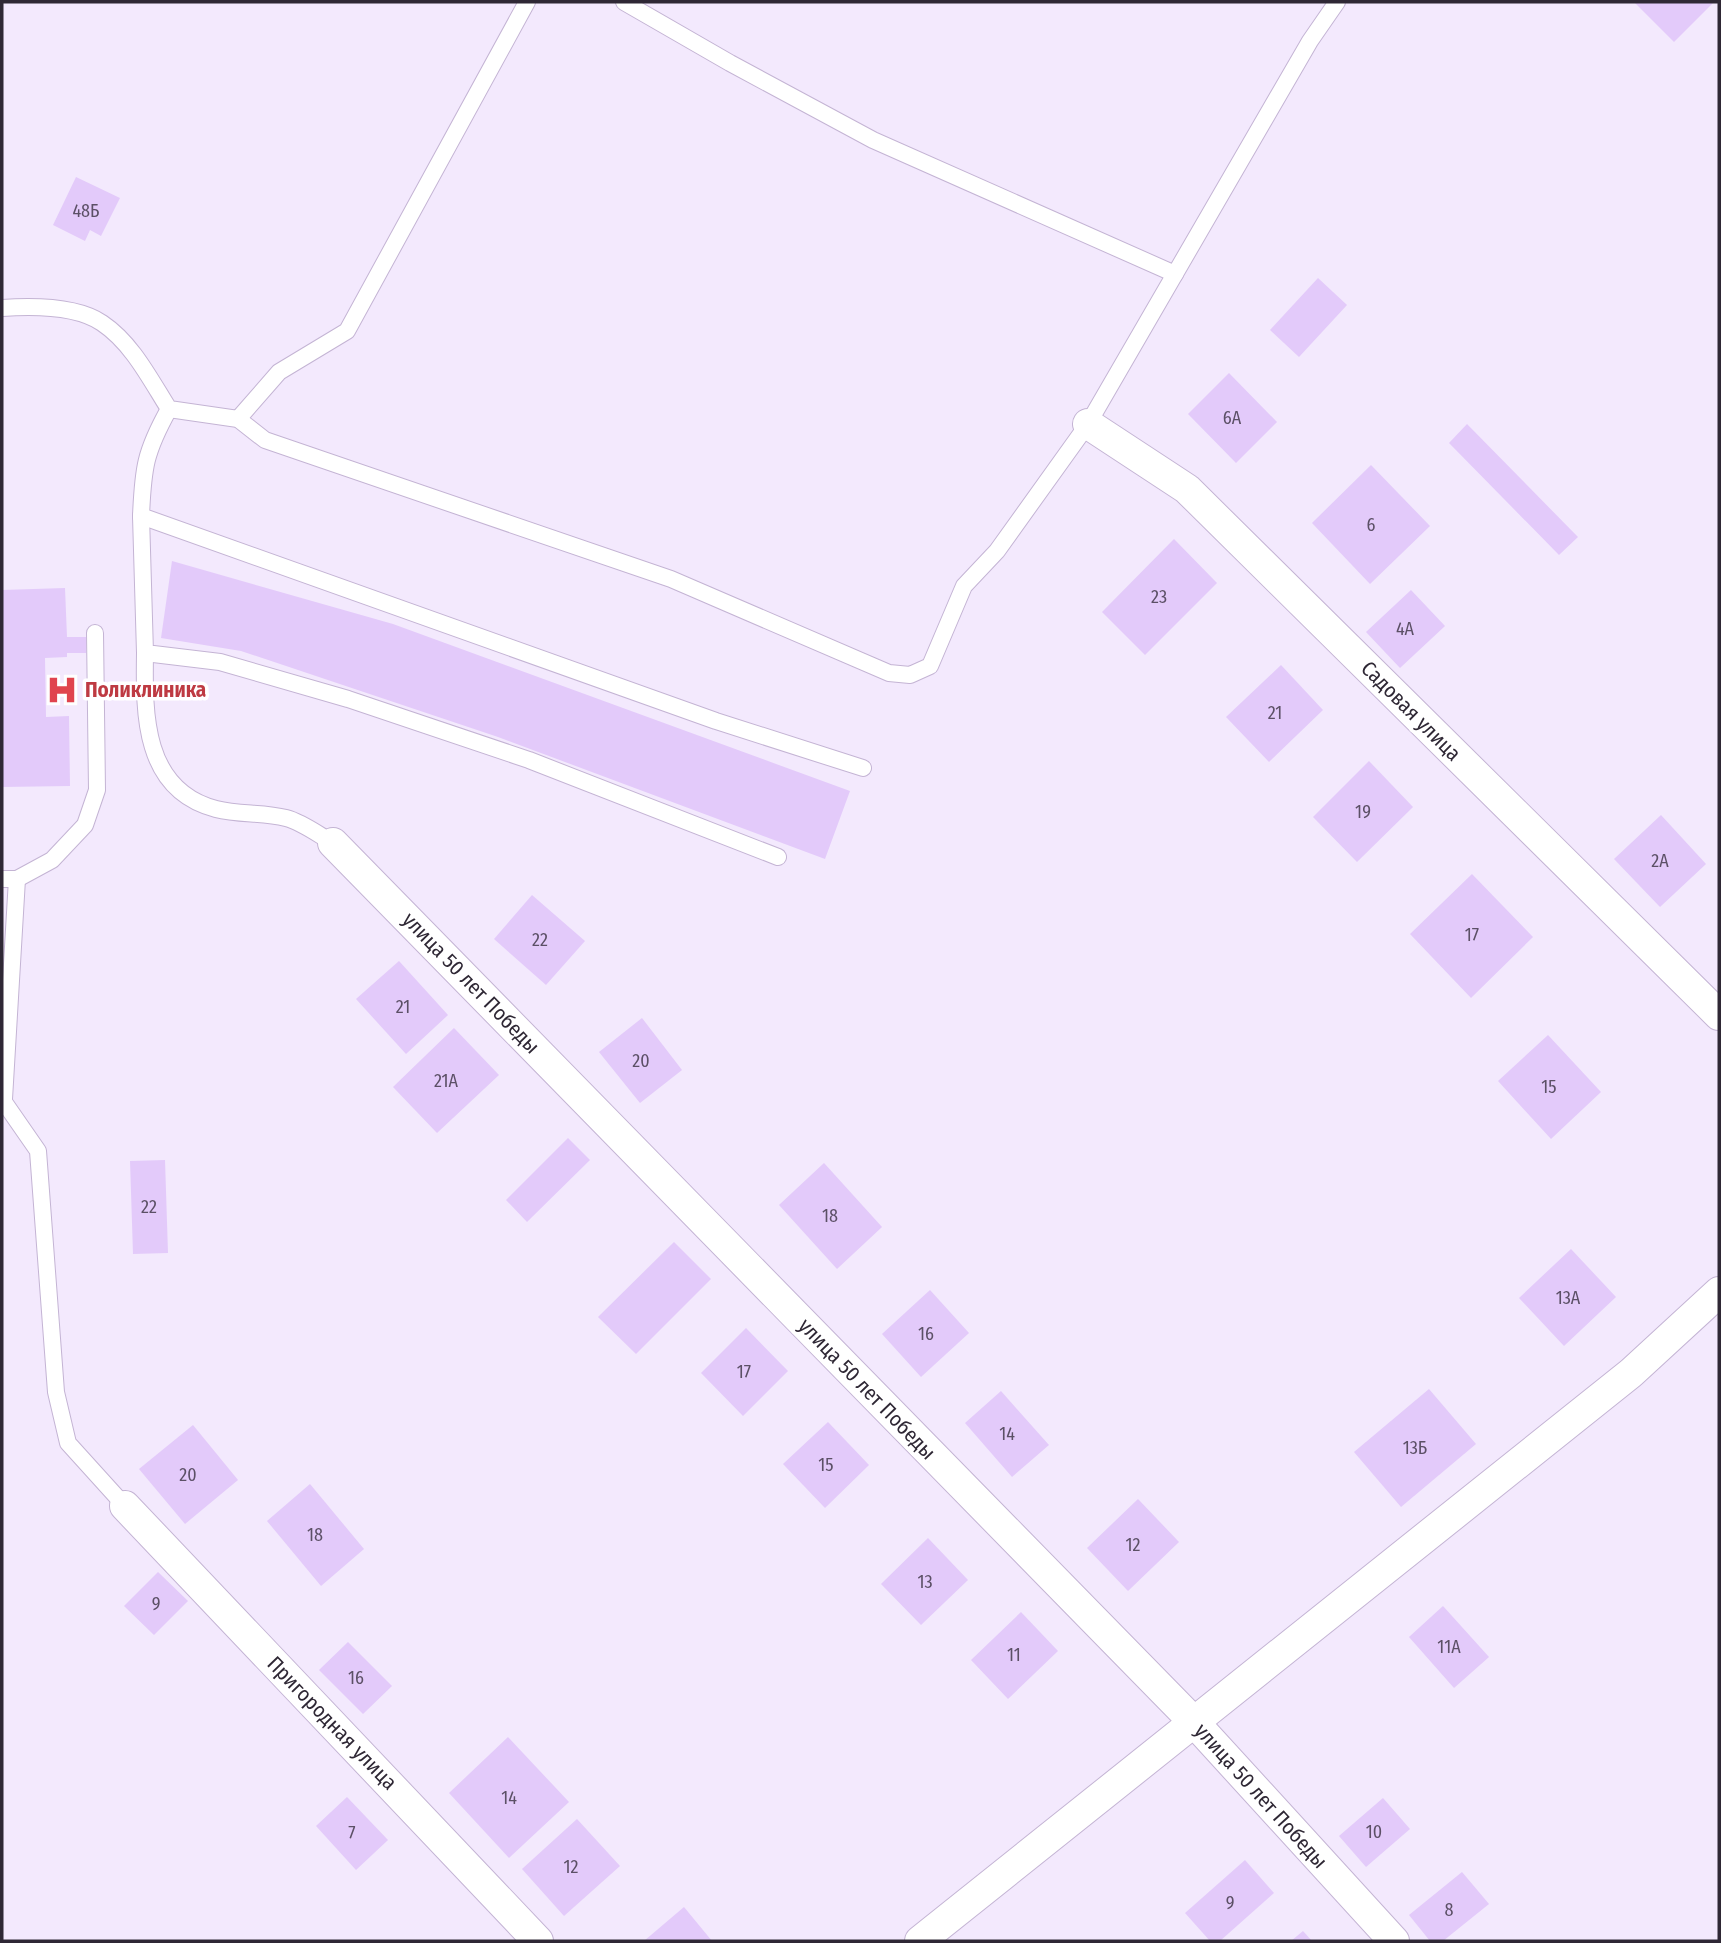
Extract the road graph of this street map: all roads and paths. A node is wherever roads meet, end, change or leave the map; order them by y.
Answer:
1 (527, 2) edge
2 (624, 2) edge
3 (1337, 2) edge
4 (1175, 274) junction
5 (2, 308) edge
6 (169, 408) junction
7 (239, 419) junction
8 (1088, 424) junction
9 (141, 516) junction
10 (95, 634) dead end
11 (145, 653) junction
12 (863, 768) dead end
13 (333, 843) joint
14 (778, 858) dead end
15 (9, 879) edge
16 (1719, 1015) edge
17 (3, 1099) edge
18 (1719, 1292) edge
19 (125, 1506) joint
20 (1193, 1721) junction
21 (538, 1941) edge
22 (920, 1941) edge
23 (1394, 1941) edge

1 - 7 lane
2 - 4 lane
3 - 4 lane
4 - 8 lane
5 - 6 lane
6 - 7 lane
6 - 9 lane
7 - 8 lane
8 - 16 street, Садовая улица
9 - 11 lane
9 - 12 lane
10 - 15 lane
11 - 13 lane
11 - 14 lane
13 - 20 street, улица 50 лет Победы
15 - 17 lane
17 - 19 lane
18 - 20 street
19 - 21 street, Пригородная улица
20 - 22 street
20 - 23 street, улица 50 лет Победы

